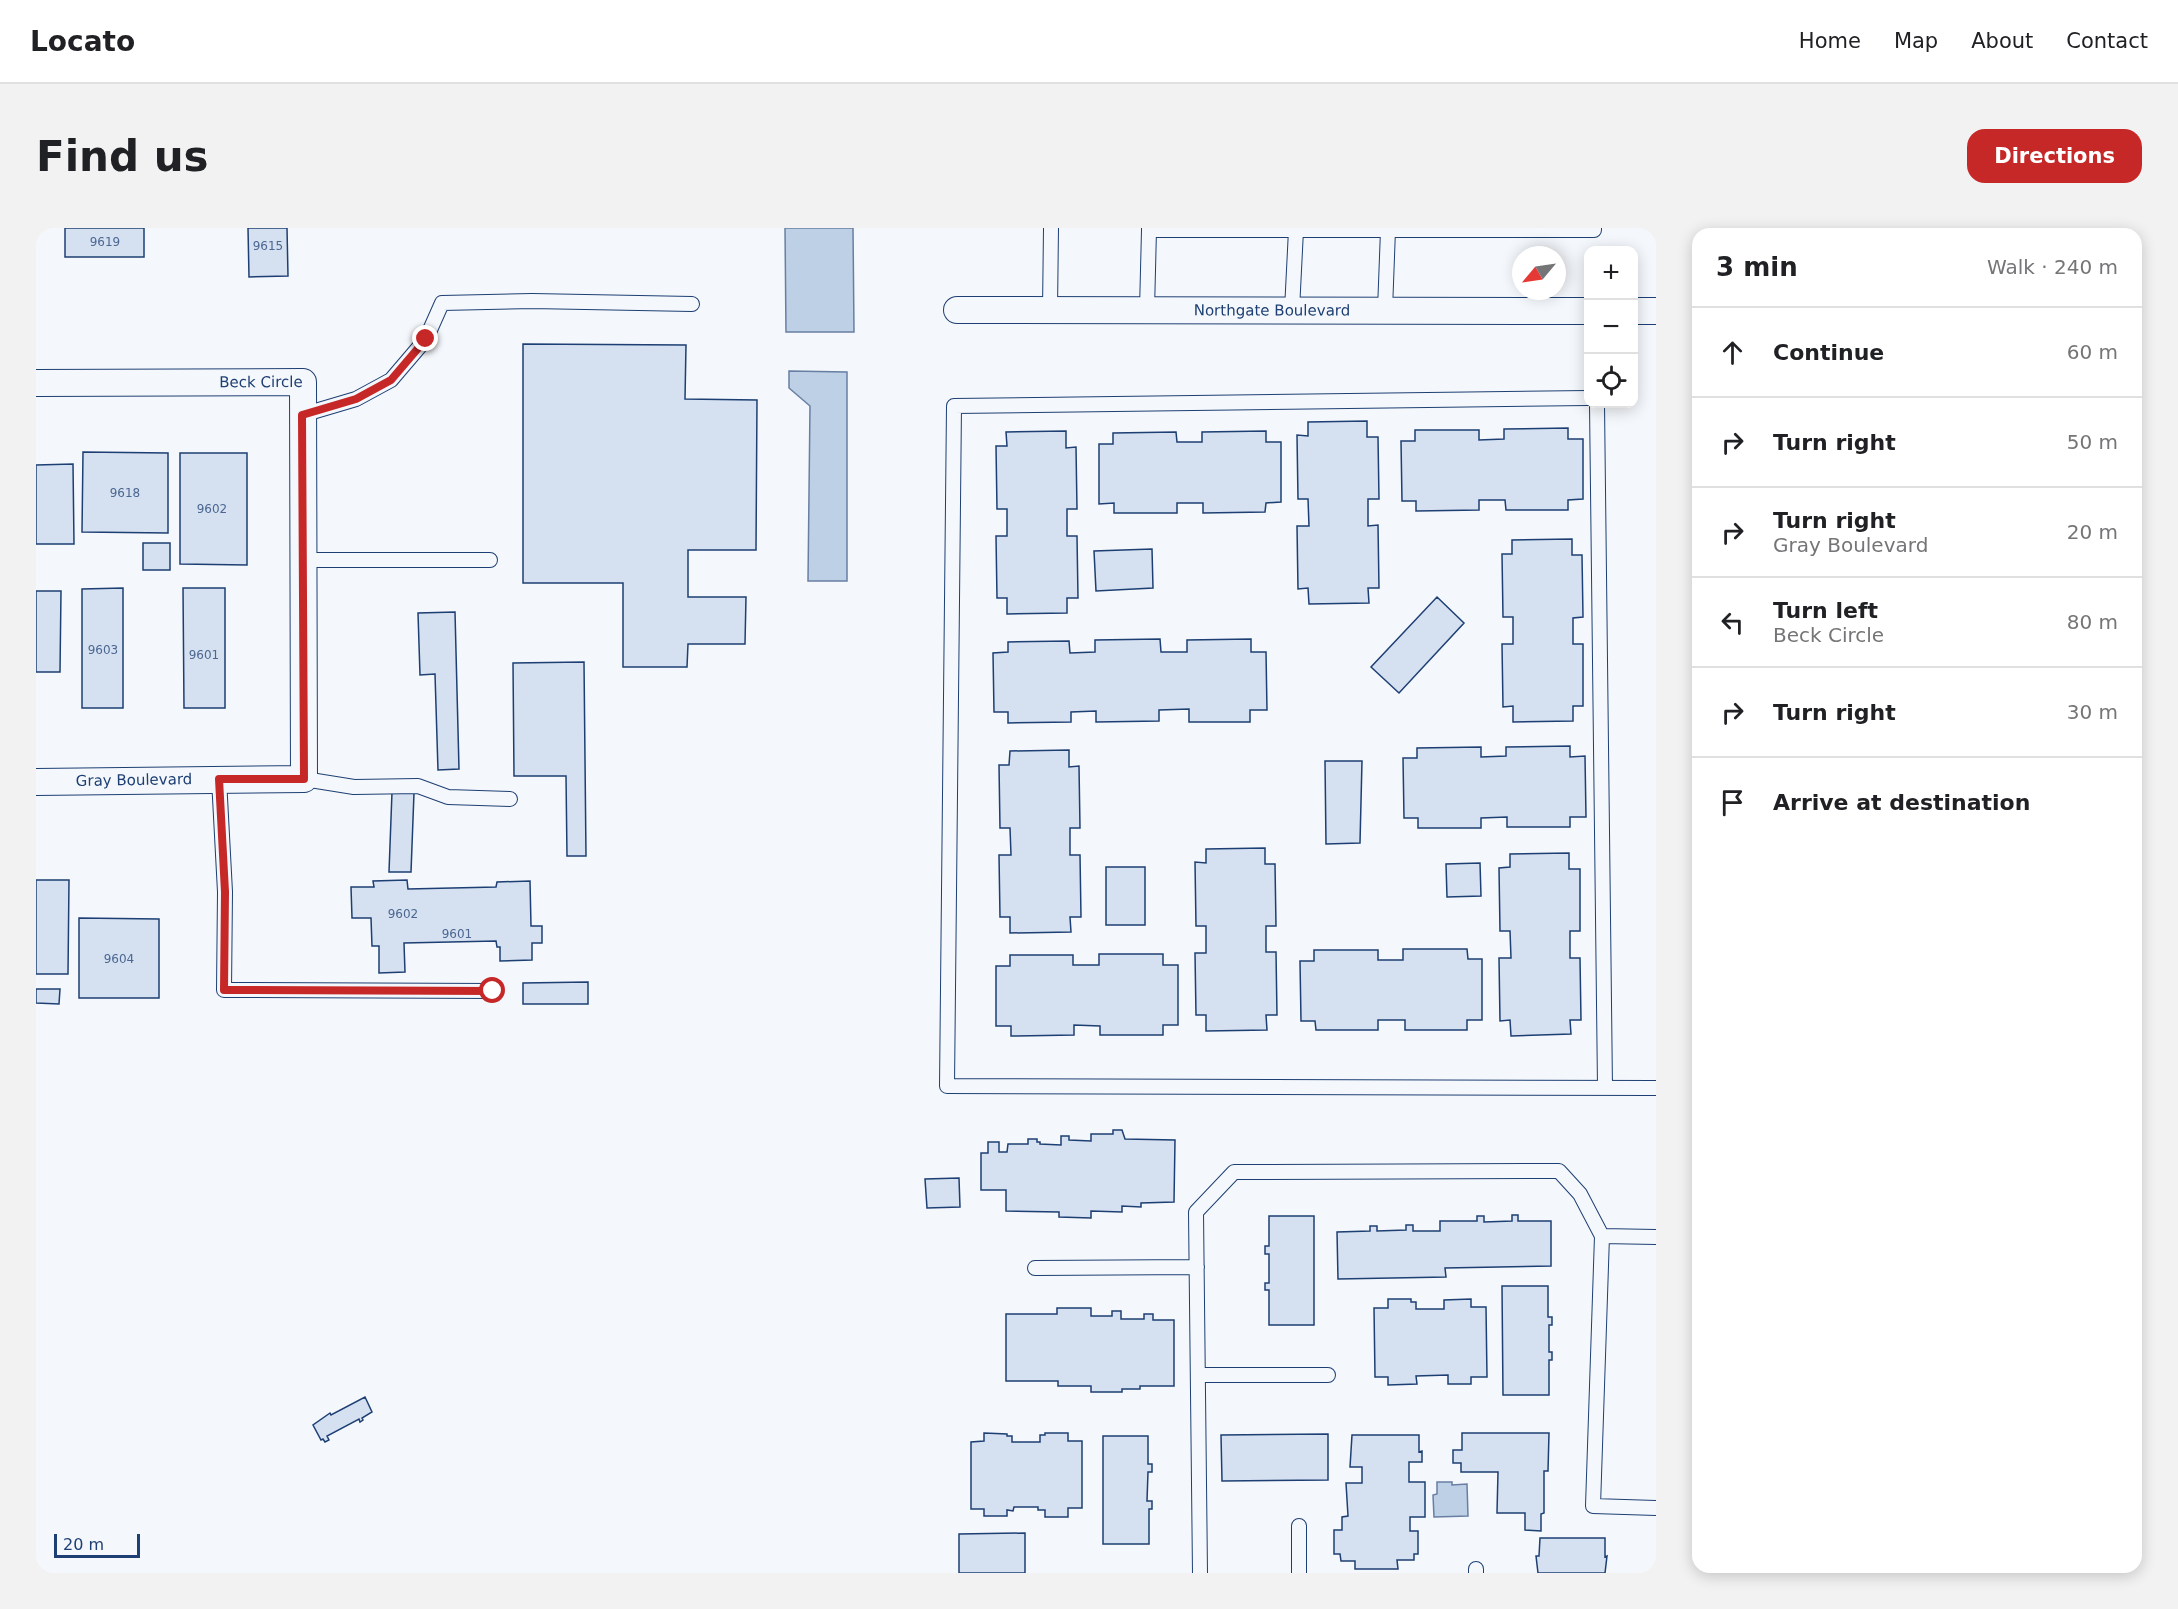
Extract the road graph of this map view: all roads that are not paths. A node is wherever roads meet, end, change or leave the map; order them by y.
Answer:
1 (1051, 228) edge
2 (1594, 228) edge
3 (1149, 229) edge
4 (1296, 230) junction
5 (1388, 230) junction
6 (692, 304) dead end
7 (957, 310) dead end
8 (1050, 310) junction
9 (1147, 310) junction
10 (1292, 310) junction
11 (1385, 310) junction
12 (1584, 310) edge
13 (1638, 311) edge
14 (1656, 311) edge
15 (36, 383) edge
16 (1584, 398) edge
17 (1597, 408) edge
18 (302, 415) junction
19 (304, 560) junction
20 (490, 560) dead end
21 (219, 779) junction
22 (304, 779) junction
23 (36, 782) edge
24 (510, 799) dead end
25 (493, 991) dead end
26 (1605, 1088) junction
27 (1656, 1088) edge
28 (1602, 1236) junction
29 (1656, 1237) edge
30 (1197, 1267) junction
31 (1035, 1268) dead end
32 (1198, 1375) junction
33 (1328, 1375) dead end
34 (1656, 1508) edge
35 (1299, 1526) dead end
36 (1200, 1573) edge
37 (1299, 1573) edge

1 - 8 lane
2 - 5 lane
3 - 4 lane
3 - 9 lane
4 - 5 lane
4 - 10 lane
5 - 11 lane
6 - 18 lane
7 - 8 street, Northgate Boulevard
8 - 9 street, Northgate Boulevard
9 - 10 street, Northgate Boulevard
10 - 11 street, Northgate Boulevard
11 - 12 street, Northgate Boulevard
13 - 14 street
15 - 18 street, Beck Circle
16 - 26 lane
17 - 26 lane
18 - 19 street, Beck Circle
19 - 20 lane
19 - 22 street, Beck Circle
21 - 22 street, Gray Boulevard
21 - 23 street, Gray Boulevard
21 - 25 lane
22 - 24 lane
26 - 27 lane
28 - 29 lane
28 - 30 lane
28 - 34 lane
30 - 31 lane
30 - 32 lane
32 - 33 lane
32 - 36 lane
35 - 37 lane

